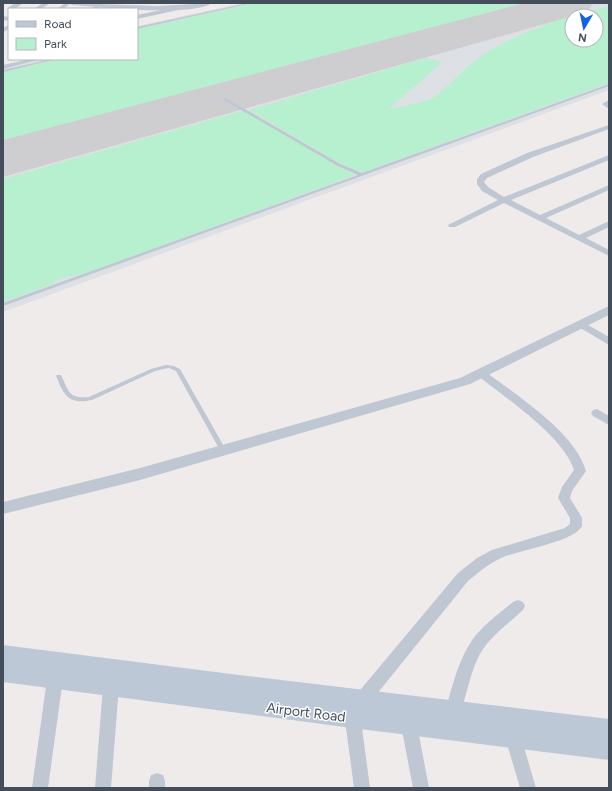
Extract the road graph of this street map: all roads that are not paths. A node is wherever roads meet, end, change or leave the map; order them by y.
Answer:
1 (72, 3) edge
2 (209, 3) edge
3 (251, 3) edge
4 (186, 5) edge
5 (102, 6) edge
6 (121, 8) edge
7 (138, 8) edge
8 (176, 9) junction
9 (138, 17) edge
10 (138, 28) edge
11 (24, 60) edge
12 (52, 60) edge
13 (3, 67) edge
14 (3, 71) edge
15 (609, 85) edge
16 (225, 98) dead end
17 (609, 102) edge
18 (609, 107) edge
19 (609, 127) edge
20 (609, 157) edge
21 (362, 175) junction
22 (609, 187) edge
23 (504, 200) junction
24 (540, 218) junction
25 (609, 224) edge
26 (452, 225) dead end
27 (579, 238) junction
28 (609, 253) edge
29 (3, 305) edge
30 (609, 310) edge
31 (581, 324) junction
32 (609, 342) edge
33 (482, 374) junction
34 (59, 376) dead end
35 (597, 413) dead end
36 (609, 421) edge
37 (223, 450) junction
38 (3, 508) edge
39 (518, 606) dead end
40 (3, 654) edge
41 (3, 672) edge
42 (55, 679) junction
43 (111, 686) junction
44 (355, 705) junction
45 (453, 711) junction
46 (409, 725) junction
47 (609, 730) edge
48 (513, 737) junction
49 (609, 749) edge
50 (40, 788) edge
51 (103, 788) edge
52 (362, 788) edge
53 (421, 788) edge
54 (528, 788) edge

1 - 5 street
2 - 4 street
3 - 10 lane
4 - 8 street
5 - 6 street
7 - 8 street
8 - 9 street
11 - 13 street
12 - 14 lane
15 - 21 lane
16 - 21 lane
17 - 18 street
19 - 23 street
20 - 23 street
21 - 29 lane
22 - 24 street
23 - 24 street
23 - 26 street
24 - 27 street
25 - 27 street
27 - 28 street
30 - 31 street
31 - 32 street
31 - 33 street
33 - 37 street
33 - 44 street
34 - 37 lane
35 - 36 street
37 - 38 street
39 - 45 street
40 - 44 main road, Airport Road
41 - 42 main road, Airport Road
42 - 43 main road, Airport Road
42 - 50 street
43 - 44 main road, Airport Road
43 - 51 street
44 - 45 main road, Airport Road
44 - 46 main road, Airport Road
44 - 52 street
45 - 47 main road, Airport Road
46 - 48 main road, Airport Road
46 - 53 street
48 - 49 main road, Airport Road
48 - 54 street

